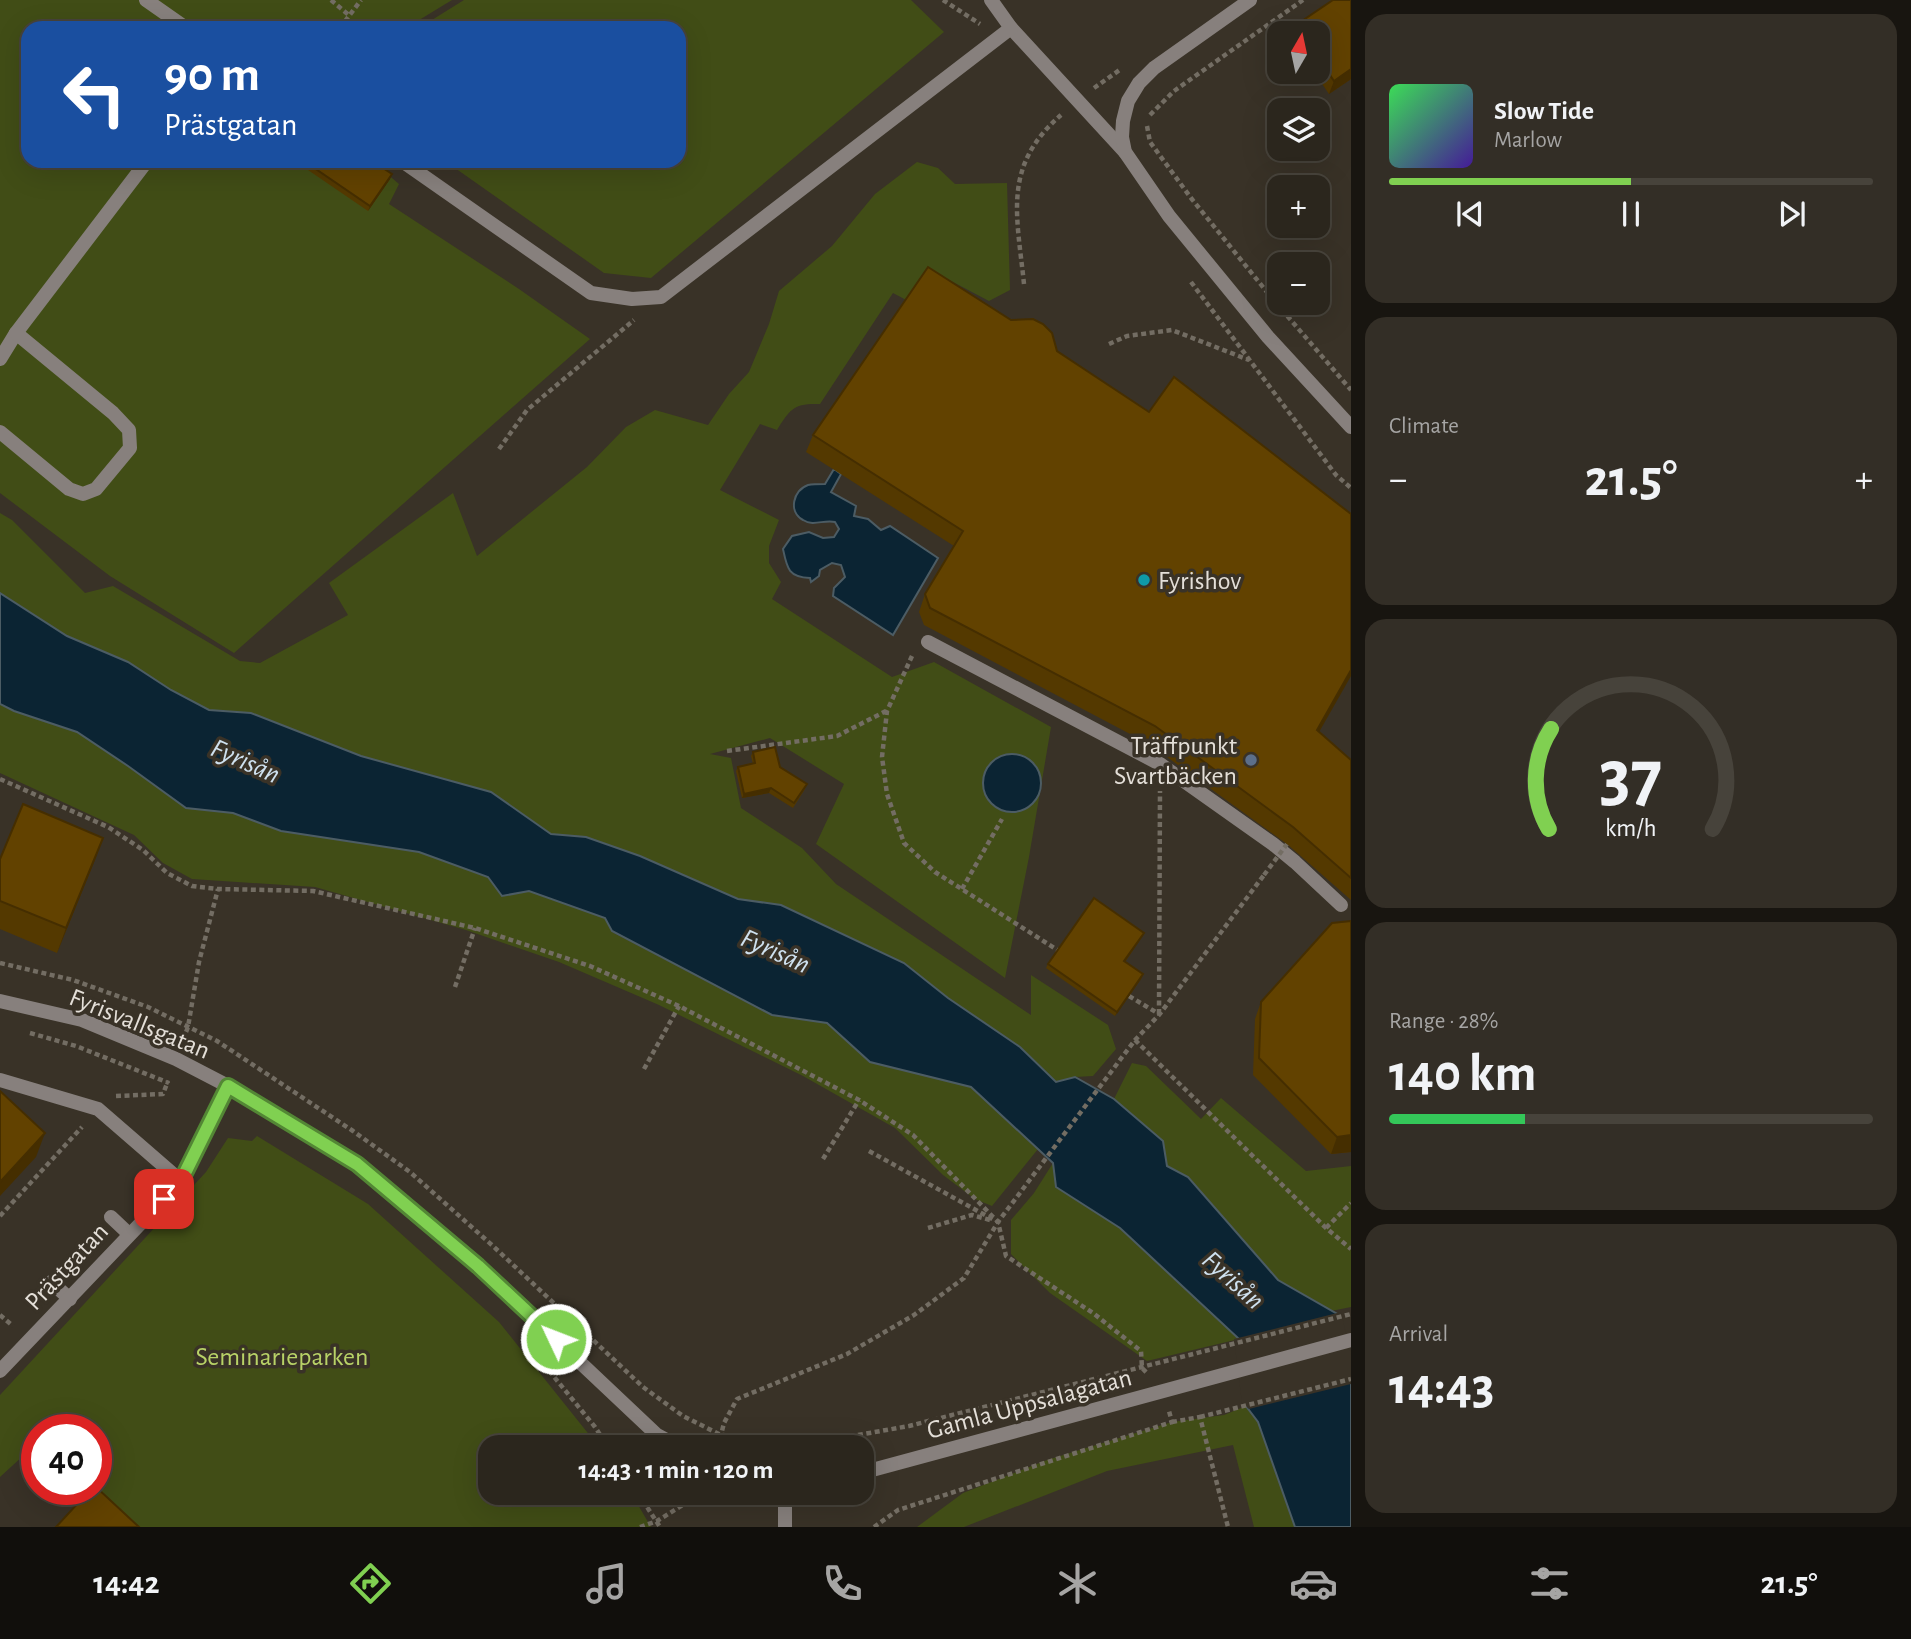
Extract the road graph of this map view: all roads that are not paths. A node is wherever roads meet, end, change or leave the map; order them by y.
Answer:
1 (146, 0) edge
2 (991, 0) edge
3 (1250, 0) edge
4 (176, 21) edge
5 (1011, 28) junction
6 (1125, 152) junction
7 (142, 168) edge
8 (412, 168) edge
9 (16, 333) junction
10 (0, 359) edge
11 (1351, 427) edge
12 (0, 432) edge
13 (928, 642) road end
14 (1341, 905) dead end
15 (0, 1001) edge
16 (0, 1080) edge
17 (228, 1086) junction
18 (181, 1181) junction
19 (111, 1217) dead end
20 (129, 1234) junction
21 (51, 1282) dead end
22 (70, 1298) junction
23 (1351, 1340) edge
24 (0, 1371) edge
25 (657, 1435) edge
26 (874, 1470) edge
27 (785, 1505) edge
28 (785, 1527) edge

1 - 4 street
2 - 5 street
3 - 6 street
5 - 6 street
5 - 8 street
6 - 11 street
7 - 9 street
9 - 10 street
9 - 12 street
13 - 14 street
15 - 17 street, Fyrisvallsgatan
16 - 18 street
17 - 18 street, Prästgatan
17 - 25 street, Fyrisvallsgatan
18 - 20 street, Prästgatan
19 - 20 street
20 - 22 street, Prästgatan
21 - 22 street
22 - 24 street, Prästgatan
23 - 26 street, Gamla Uppsalagatan
27 - 28 street

